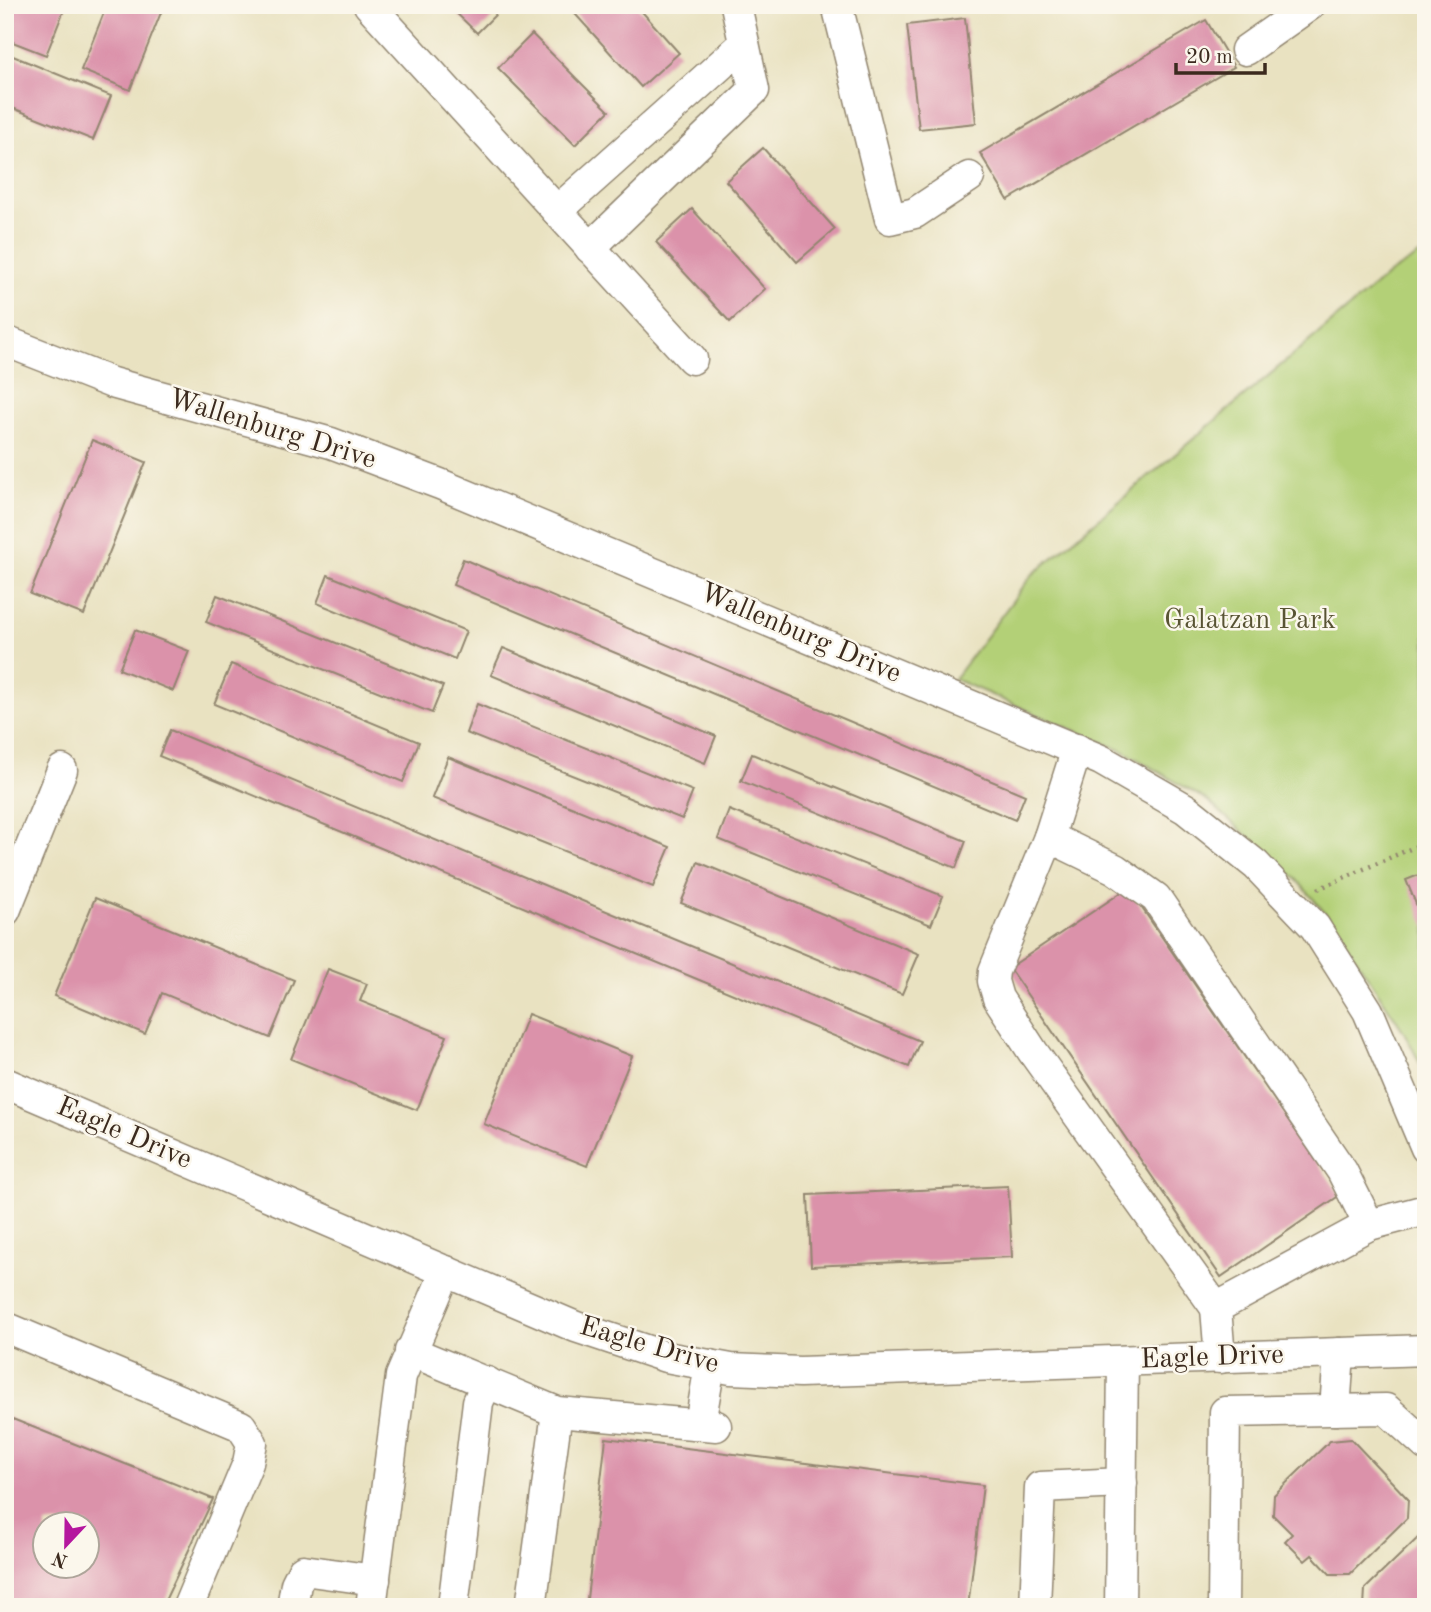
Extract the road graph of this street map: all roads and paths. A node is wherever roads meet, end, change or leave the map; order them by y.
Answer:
1 (369, 5) edge
2 (736, 5) edge
3 (837, 5) edge
4 (1310, 5) edge
5 (744, 44) junction
6 (1246, 50) dead end
7 (969, 177) dead end
8 (557, 211) junction
9 (590, 248) junction
10 (5, 341) edge
11 (692, 359) dead end
12 (1077, 749) junction
13 (62, 770) dead end
14 (1049, 837) junction
15 (1426, 842) edge
16 (1291, 901) junction
17 (5, 911) edge
18 (5, 1083) edge
19 (1423, 1136) edge
20 (1426, 1210) edge
21 (1369, 1225) junction
22 (446, 1271) junction
23 (1216, 1308) junction
24 (5, 1327) edge
25 (410, 1350) junction
26 (1426, 1350) edge
27 (1339, 1353) junction
28 (1220, 1357) junction
29 (1123, 1361) junction
30 (710, 1365) junction
31 (487, 1382) junction
32 (1335, 1410) junction
33 (557, 1412) junction
34 (1426, 1445) edge
35 (1122, 1483) junction
36 (373, 1593) edge
37 (188, 1607) edge
38 (292, 1607) edge
39 (453, 1607) edge
40 (531, 1607) edge
41 (1035, 1607) edge
42 (1121, 1607) edge
43 (1223, 1607) edge

1 - 8 street
2 - 5 street
3 - 7 street
4 - 6 street
5 - 8 street
5 - 9 street
8 - 9 street
9 - 11 street
10 - 12 street, Wallenburg Drive
12 - 14 street
12 - 16 street, Wallenburg Drive
13 - 17 street
14 - 21 street
14 - 23 street
15 - 16 path
16 - 19 street, Wallenburg Drive
18 - 22 street, Eagle Drive
20 - 21 street
21 - 23 street
22 - 25 street
22 - 30 street, Eagle Drive
23 - 28 street
24 - 37 street
25 - 31 street
25 - 36 street
26 - 27 street, Eagle Drive
27 - 28 street, Eagle Drive
27 - 32 street
28 - 29 street, Eagle Drive
29 - 30 street, Eagle Drive
29 - 35 street
30 - 33 street
31 - 33 street
31 - 39 street
32 - 34 street
32 - 43 street
33 - 40 street
35 - 41 street
35 - 42 street
36 - 38 street

